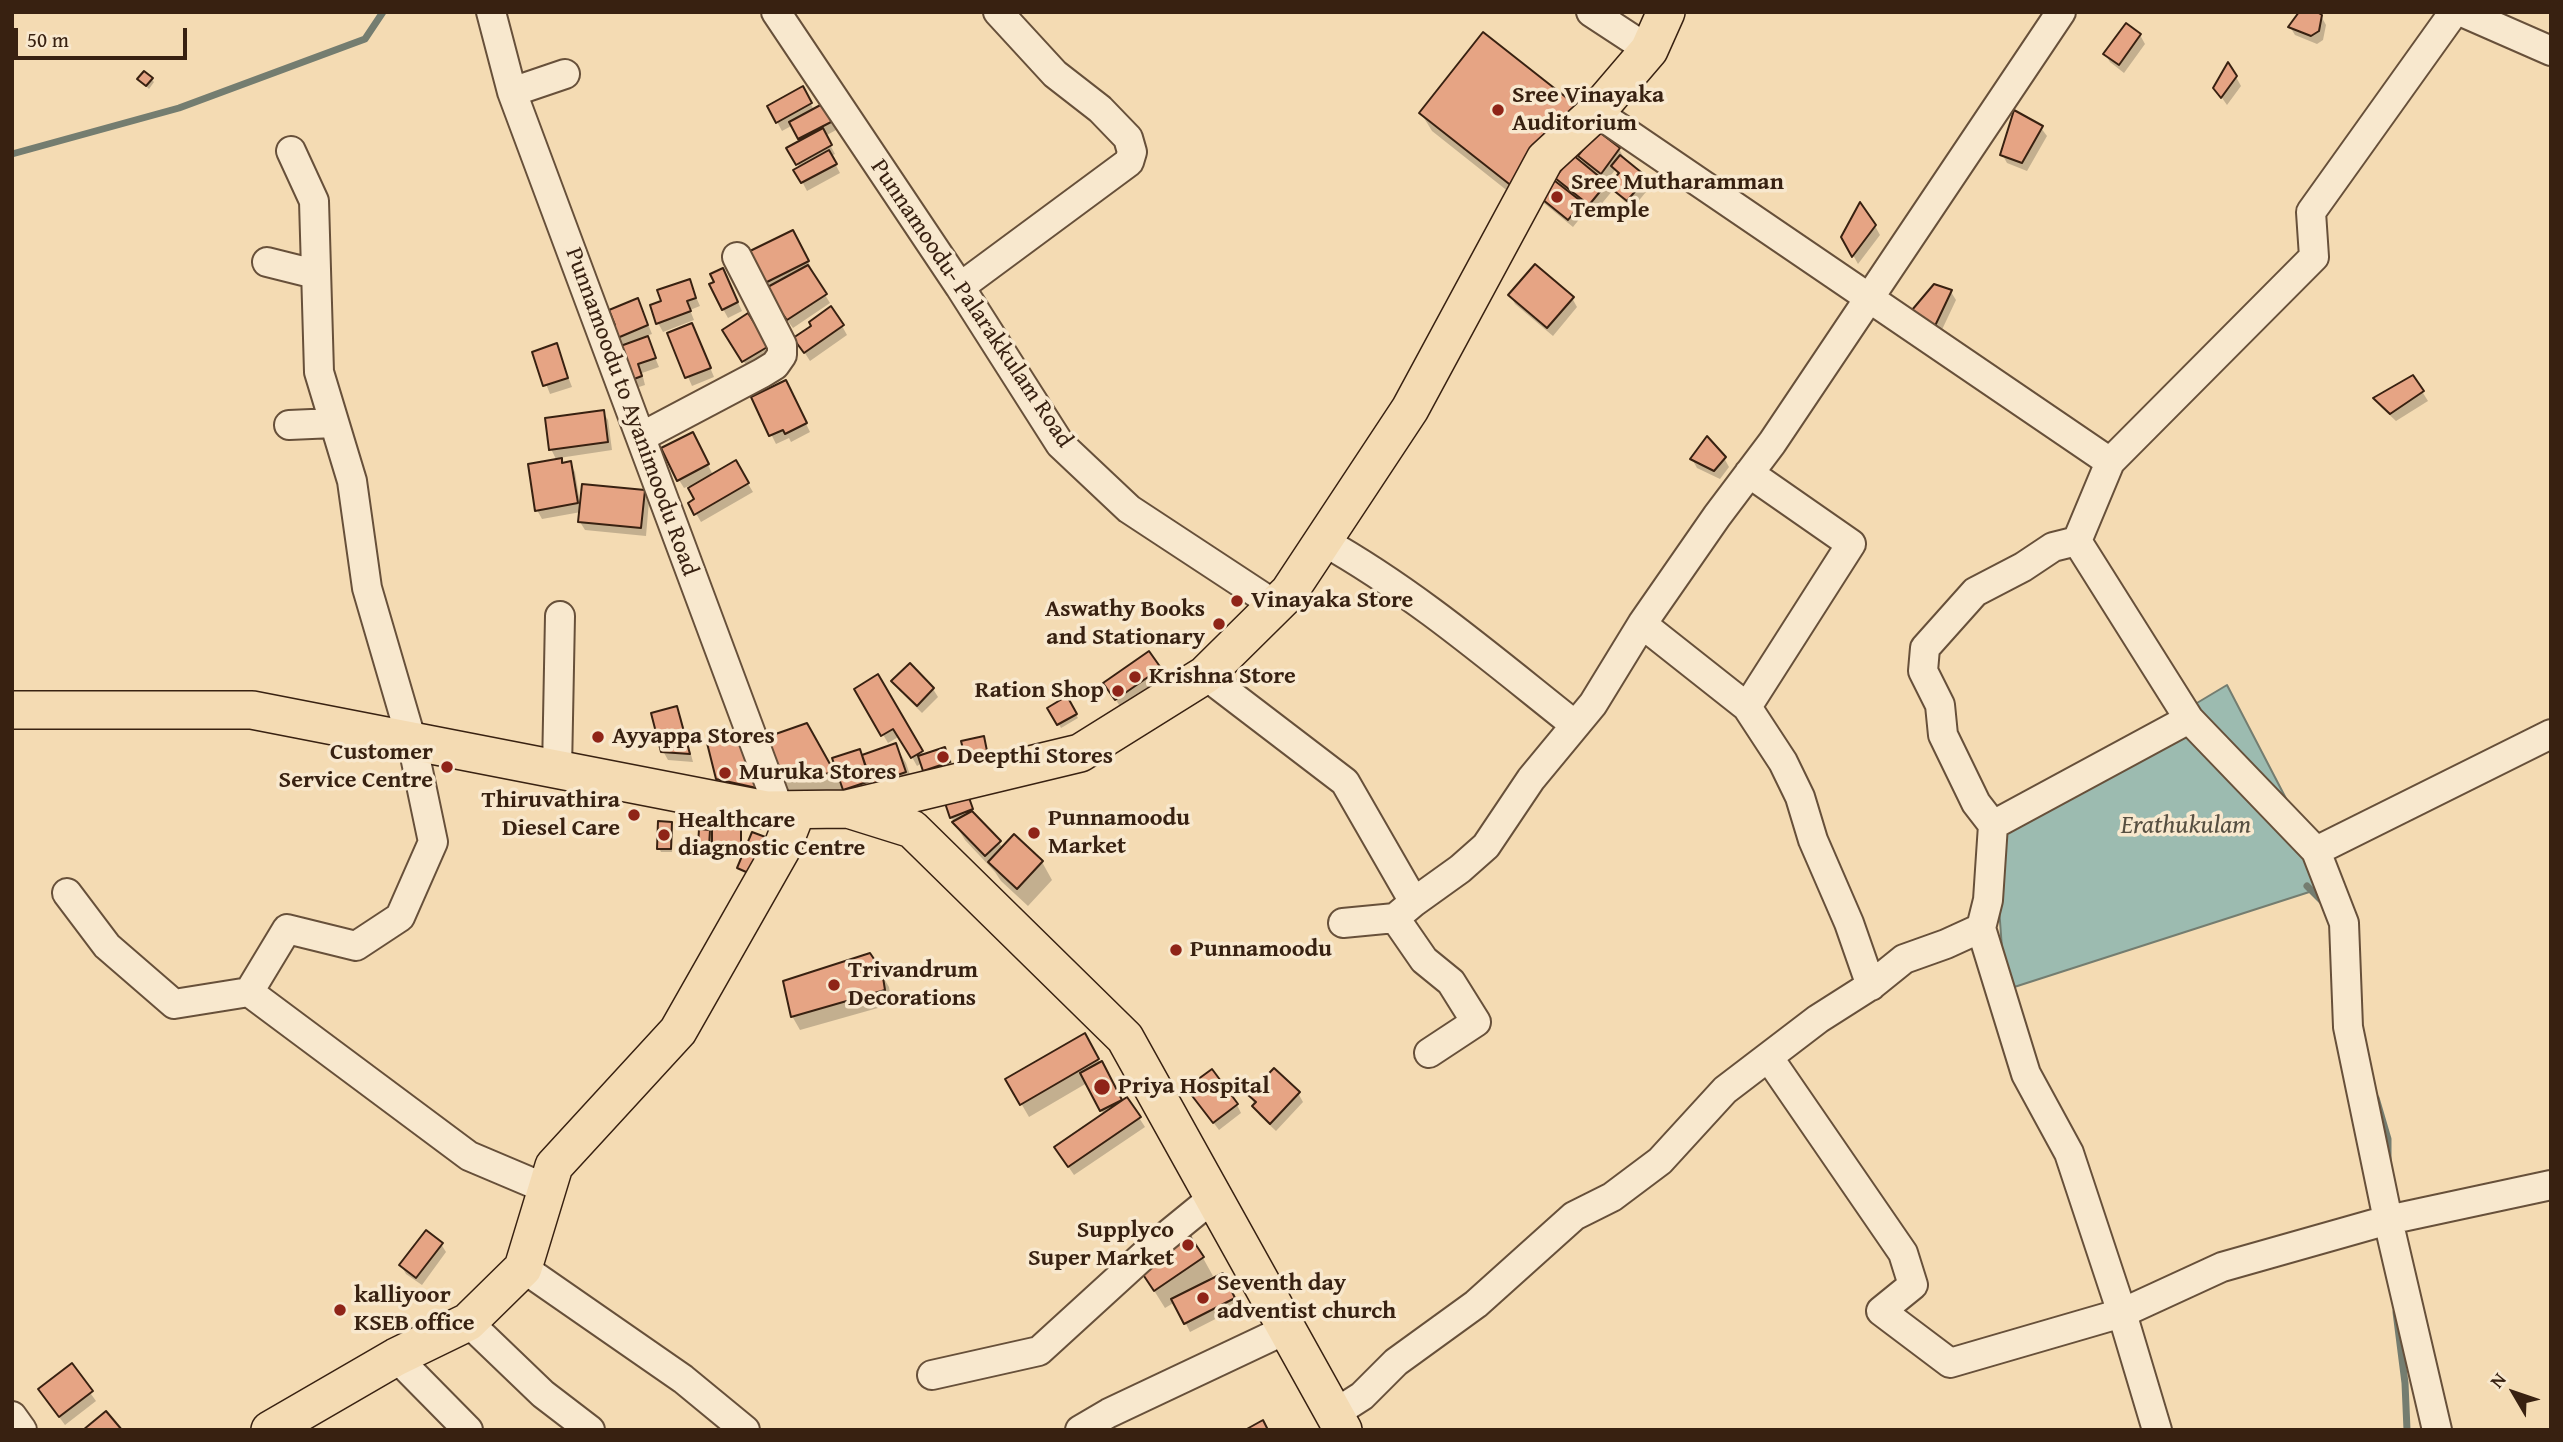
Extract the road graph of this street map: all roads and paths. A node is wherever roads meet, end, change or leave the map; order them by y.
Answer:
1 (491, 12) edge
2 (776, 12) edge
3 (998, 12) edge
4 (1591, 12) edge
5 (1666, 12) edge
6 (2061, 12) edge
7 (2454, 12) edge
8 (2462, 12) edge
9 (1649, 50) junction
10 (2551, 51) edge
11 (565, 74) dead end
12 (512, 92) junction
13 (1596, 112) junction
14 (291, 151) dead end
15 (737, 257) dead end
16 (267, 262) dead end
17 (315, 274) junction
18 (960, 287) junction
19 (1871, 298) junction
20 (334, 423) junction
21 (289, 425) dead end
22 (641, 437) junction
23 (2110, 462) junction
24 (1749, 473) junction
25 (1323, 541) junction
26 (2077, 541) junction
27 (1275, 606) junction
28 (560, 616) dead end
29 (1642, 624) junction
30 (1205, 675) junction
31 (1747, 707) junction
32 (12, 710) edge
33 (2189, 719) junction
34 (1575, 725) junction
35 (2551, 733) edge
36 (412, 742) junction
37 (557, 770) junction
38 (847, 808) junction
39 (788, 810) junction
40 (1993, 825) junction
41 (2316, 850) junction
42 (67, 893) dead end
43 (1405, 910) junction
44 (1343, 923) dead end
45 (1980, 928) junction
46 (1871, 986) junction
47 (249, 992) junction
48 (1429, 1053) dead end
49 (1769, 1058) junction
50 (2551, 1185) edge
51 (547, 1189) junction
52 (1214, 1198) junction
53 (2388, 1220) junction
54 (523, 1268) junction
55 (2122, 1313) junction
56 (468, 1322) junction
57 (1287, 1329) junction
58 (396, 1357) junction
59 (932, 1375) dead end
60 (12, 1416) edge
61 (1339, 1422) edge
62 (22, 1430) edge
63 (270, 1430) edge
64 (468, 1430) edge
65 (590, 1430) edge
66 (745, 1430) edge
67 (1080, 1430) edge
68 (2157, 1430) edge
69 (2437, 1430) edge

1 - 12 street, Punnamoodu to Ayanimoodu Road
2 - 18 street, Punnamoodu- Palarakkulam Road
3 - 18 street
4 - 9 street
5 - 9 main road
6 - 19 street
7 - 23 street
8 - 10 street
9 - 13 main road
11 - 12 street
12 - 22 street, Punnamoodu to Ayanimoodu Road
13 - 19 street
13 - 25 main road
14 - 17 street
15 - 22 street
16 - 17 street
17 - 20 street
18 - 27 street, Punnamoodu- Palarakkulam Road
19 - 23 street
19 - 24 street
20 - 21 street
20 - 36 street
22 - 39 street, Punnamoodu to Ayanimoodu Road
23 - 26 street
24 - 29 street
24 - 31 street
25 - 27 main road
25 - 34 street
26 - 33 street
26 - 40 street
27 - 30 main road
28 - 37 street
29 - 31 street
29 - 34 street
30 - 38 main road
30 - 43 street
31 - 46 street
32 - 36 main road
33 - 40 street
33 - 41 street
34 - 43 street
35 - 41 street
36 - 37 main road
36 - 47 street
37 - 39 main road
38 - 39 main road
38 - 52 main road
39 - 51 main road
40 - 45 street
41 - 53 street
42 - 47 street
43 - 44 street
43 - 48 street
45 - 46 street
45 - 55 street
46 - 49 street
47 - 51 street
49 - 55 street
49 - 61 street
50 - 53 street
51 - 54 main road
52 - 57 main road
52 - 59 street
53 - 55 street
53 - 69 street
54 - 56 main road
54 - 66 street
55 - 68 street
56 - 58 main road
56 - 65 street
57 - 61 main road
57 - 67 street
58 - 63 main road
58 - 64 street
60 - 62 street

